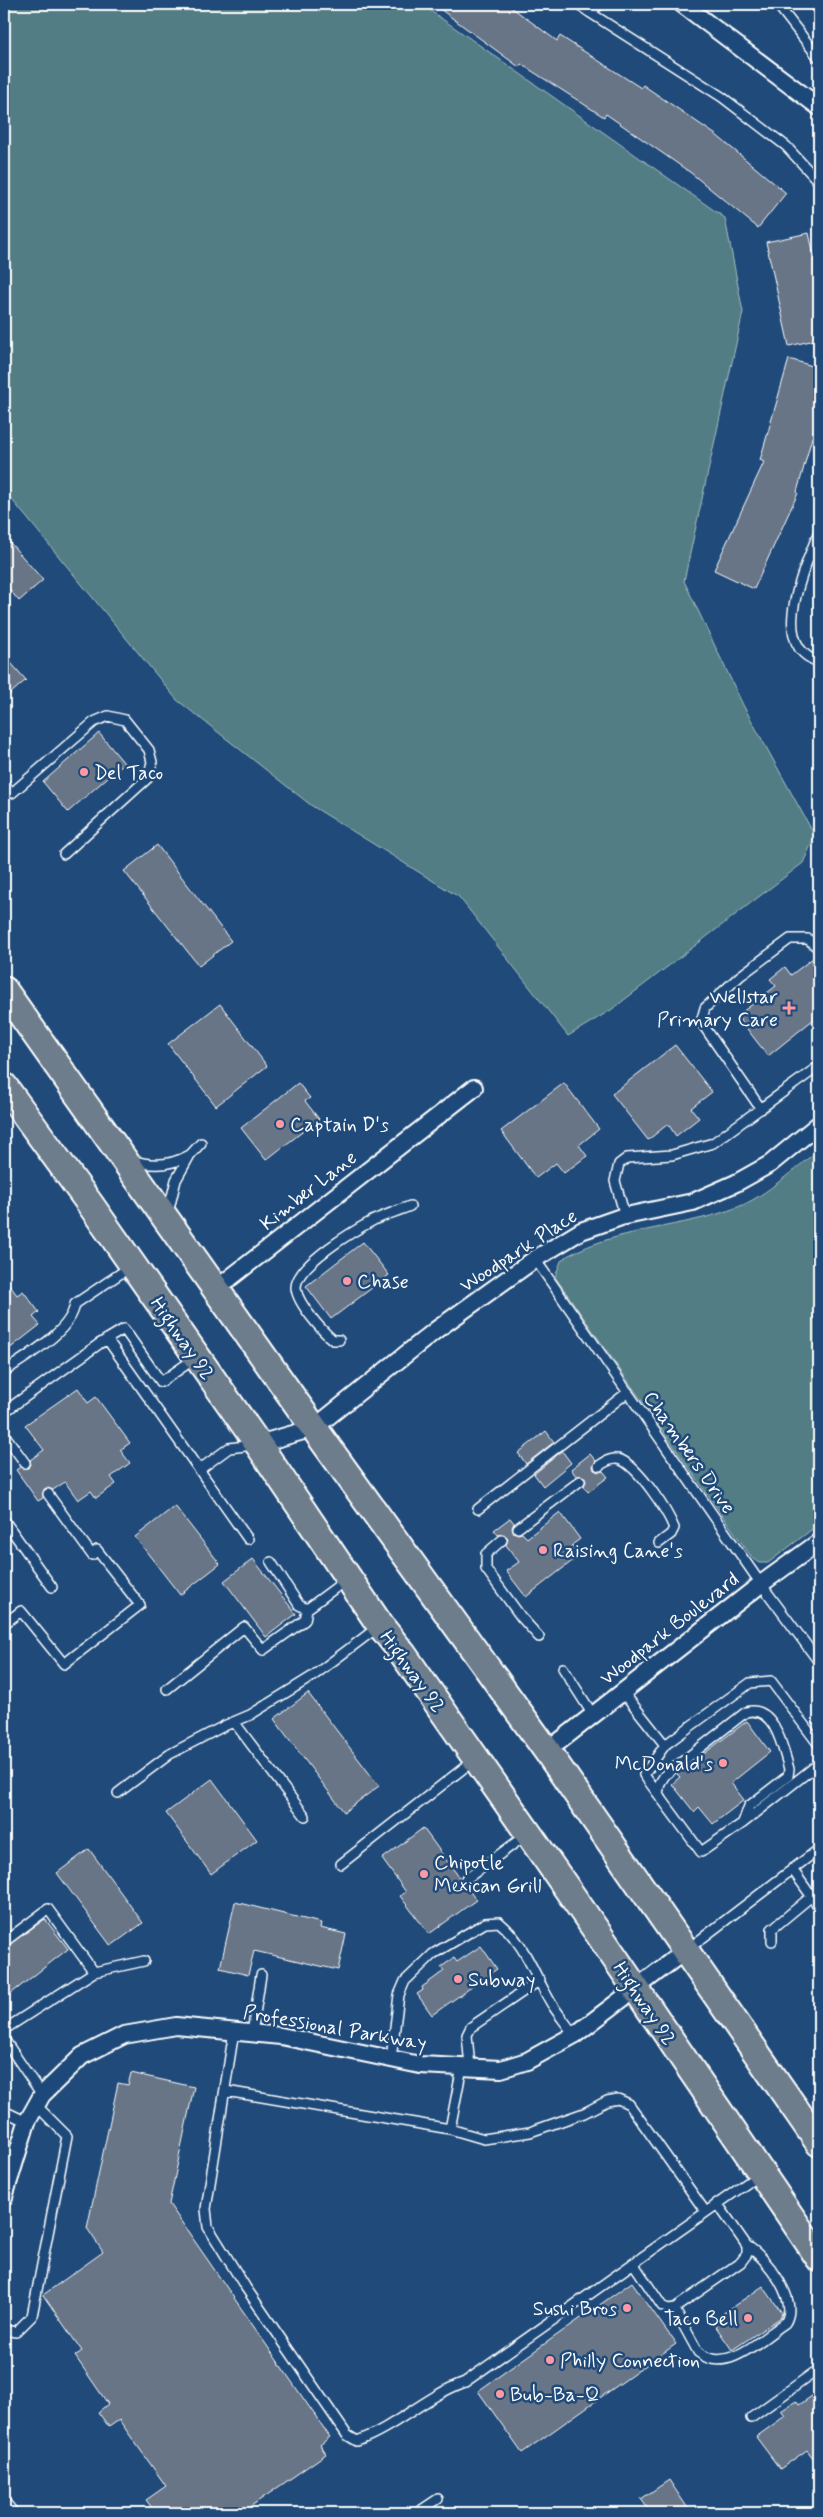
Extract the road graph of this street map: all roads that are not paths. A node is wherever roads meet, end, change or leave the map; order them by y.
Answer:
1 (578, 4) edge
2 (601, 4) edge
3 (777, 4) edge
4 (685, 5) edge
5 (589, 12) junction
6 (819, 58) edge
7 (819, 107) edge
8 (819, 182) edge
9 (819, 531) edge
10 (819, 662) edge
11 (4, 783) edge
12 (8, 791) edge
13 (64, 854) dead end
14 (819, 949) edge
15 (4, 990) edge
16 (819, 1066) edge
17 (4, 1086) edge
18 (474, 1088) dead end
19 (761, 1109) junction
20 (819, 1124) edge
21 (201, 1143) dead end
22 (190, 1155) junction
23 (123, 1157) junction
24 (410, 1206) dead end
25 (625, 1216) junction
26 (170, 1223) junction
27 (535, 1259) junction
28 (132, 1265) junction
29 (216, 1289) junction
30 (107, 1339) junction
31 (339, 1340) dead end
32 (196, 1357) junction
33 (4, 1372) edge
34 (628, 1392) junction
35 (4, 1412) edge
36 (314, 1428) junction
37 (4, 1434) edge
38 (258, 1444) junction
39 (25, 1463) dead end
40 (599, 1466) dead end
41 (199, 1470) junction
42 (580, 1481) dead end
43 (48, 1494) dead end
44 (478, 1509) dead end
45 (4, 1520) edge
46 (518, 1528) dead end
47 (248, 1539) dead end
48 (502, 1540) dead end
49 (819, 1542) edge
50 (659, 1543) dead end
51 (271, 1562) dead end
52 (348, 1578) junction
53 (761, 1584) junction
54 (52, 1587) dead end
55 (307, 1608) junction
56 (4, 1624) edge
57 (380, 1625) junction
58 (539, 1637) dead end
59 (819, 1662) edge
60 (563, 1668) dead end
61 (167, 1689) dead end
62 (623, 1692) junction
63 (593, 1714) junction
64 (235, 1723) junction
65 (664, 1745) junction
66 (819, 1745) edge
67 (547, 1751) junction
68 (476, 1758) junction
69 (819, 1761) edge
70 (118, 1793) dead end
71 (658, 1794) junction
72 (305, 1816) dead end
73 (743, 1823) junction
74 (528, 1834) junction
75 (819, 1849) edge
76 (341, 1864) dead end
77 (792, 1870) junction
78 (465, 1880) dead end
79 (819, 1890) edge
80 (812, 1896) junction
81 (819, 1907) edge
82 (772, 1941) dead end
83 (4, 1942) edge
84 (686, 1950) junction
85 (144, 1961) dead end
86 (94, 1972) junction
87 (262, 1975) dead end
88 (540, 1980) junction
89 (636, 1989) junction
90 (234, 2031) junction
91 (252, 2033) junction
92 (574, 2035) junction
93 (4, 2039) edge
94 (392, 2058) junction
95 (466, 2067) junction
96 (226, 2091) junction
97 (39, 2100) junction
98 (4, 2111) edge
99 (27, 2122) junction
100 (450, 2129) junction
101 (819, 2143) edge
102 (761, 2174) junction
103 (4, 2197) edge
104 (717, 2203) junction
105 (705, 2211) junction
106 (747, 2246) junction
107 (819, 2258) edge
108 (633, 2263) junction
109 (674, 2308) junction
110 (4, 2330) edge
111 (819, 2369) edge
112 (751, 2418) dead end
113 (438, 2499) dead end
114 (4, 2501) edge
115 (14, 2513) edge
116 (417, 2513) edge

1 - 5 lane
2 - 5 lane
3 - 6 lane
4 - 7 street
5 - 8 lane
9 - 10 lane
11 - 12 lane
12 - 13 lane
14 - 19 lane
15 - 23 main road
16 - 19 lane
17 - 28 main road, Highway 92
18 - 29 street, Kimber Lane
19 - 25 lane
20 - 25 street, Woodpark Place
21 - 22 lane
22 - 23 lane
22 - 26 lane
23 - 26 main road
24 - 31 lane
25 - 27 street, Woodpark Place
26 - 29 main road
27 - 34 lane, Chambers Drive
27 - 36 street, Woodpark Place
28 - 32 main road, Highway 92
28 - 33 lane
29 - 36 main road
30 - 32 lane
30 - 35 lane
30 - 41 lane
32 - 38 main road, Highway 92
34 - 44 lane
34 - 53 lane, Chambers Drive
36 - 38 street, Woodpark Place
36 - 67 main road
37 - 39 lane
38 - 41 lane
38 - 52 main road, Highway 92
40 - 50 lane
41 - 47 lane
42 - 46 lane
43 - 56 lane
45 - 54 lane
48 - 58 lane
49 - 53 street, Woodpark Boulevard
51 - 55 lane
52 - 55 lane
52 - 57 main road, Highway 92
53 - 59 lane, Chambers Drive
53 - 62 street, Woodpark Boulevard
55 - 61 lane
57 - 64 lane
57 - 68 main road, Highway 92
60 - 63 lane
62 - 63 street, Woodpark Boulevard
62 - 65 lane
63 - 67 street, Woodpark Boulevard
64 - 70 lane
64 - 72 lane
65 - 66 lane
65 - 71 lane
67 - 84 main road
68 - 74 main road, Highway 92
68 - 76 lane
69 - 73 lane
71 - 73 lane
71 - 73 lane
74 - 78 lane
74 - 89 main road, Highway 92
75 - 77 lane
77 - 80 lane
77 - 84 lane
79 - 80 lane
80 - 81 lane
80 - 82 lane
83 - 86 lane
84 - 89 street, Professional Parkway
84 - 101 main road
85 - 86 lane
86 - 93 lane
87 - 91 lane
88 - 92 lane
88 - 94 lane
88 - 95 lane
89 - 92 street, Professional Parkway
89 - 102 main road, Highway 92
90 - 91 street, Professional Parkway
90 - 96 lane
90 - 97 street, Professional Parkway
91 - 94 street, Professional Parkway
92 - 95 street, Professional Parkway
93 - 97 lane
94 - 95 street, Professional Parkway
95 - 100 lane
96 - 100 lane
96 - 108 lane
97 - 99 street, Professional Parkway
97 - 110 lane
98 - 99 lane
99 - 103 street, Professional Parkway
100 - 105 lane
102 - 104 lane
102 - 107 main road, Highway 92
104 - 105 lane
104 - 106 lane
105 - 108 lane
106 - 109 lane
106 - 109 lane
108 - 109 lane
111 - 112 lane
113 - 116 lane
114 - 115 lane

